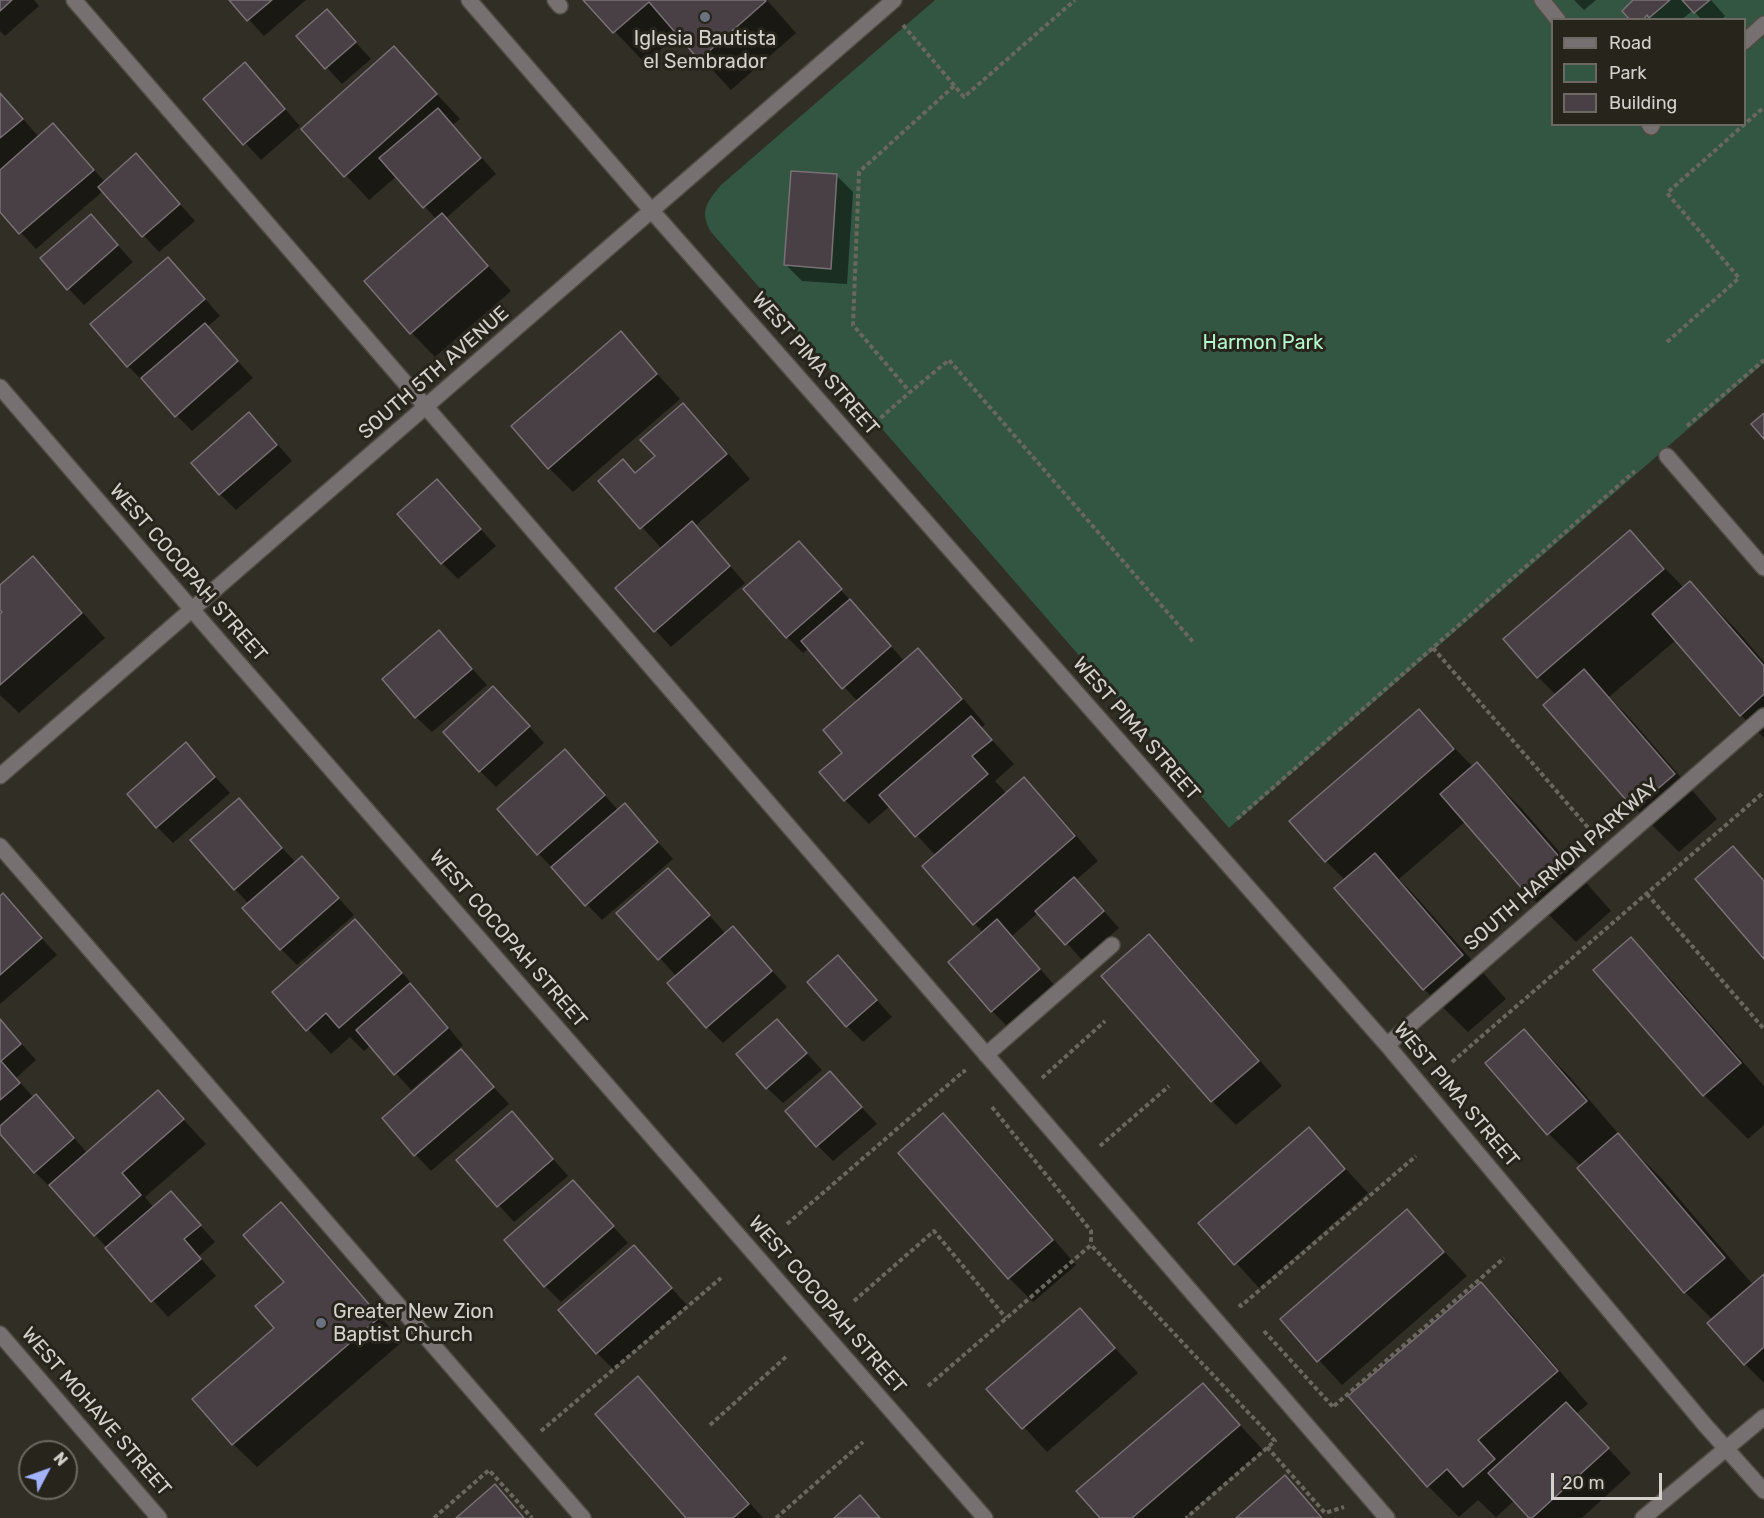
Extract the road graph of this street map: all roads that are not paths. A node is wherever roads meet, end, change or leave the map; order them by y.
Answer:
1 (74, 0) edge
2 (469, 0) edge
3 (1542, 0) edge
4 (891, 3) edge
5 (1556, 18) edge
6 (1764, 24) edge
7 (1746, 40) edge
8 (651, 210) junction
9 (0, 387) edge
10 (427, 407) junction
11 (1668, 456) dead end
12 (1764, 568) edge
13 (191, 609) junction
14 (1764, 716) edge
15 (0, 777) edge
16 (0, 846) edge
17 (1112, 945) dead end
18 (1387, 1045) junction
19 (986, 1055) junction
20 (0, 1334) edge
21 (1764, 1417) edge
22 (1726, 1448) junction
23 (1764, 1491) edge
24 (159, 1518) edge
25 (583, 1518) edge
26 (985, 1518) edge
27 (1387, 1518) edge
28 (1643, 1518) edge

1 - 10 street
2 - 8 street, WEST PIMA STREET
3 - 5 street
4 - 8 street, SOUTH 5TH AVENUE
6 - 7 street
8 - 10 street, SOUTH 5TH AVENUE
8 - 18 street, WEST PIMA STREET
9 - 13 street, WEST COCOPAH STREET
10 - 13 street, SOUTH 5TH AVENUE
10 - 19 street
11 - 12 street
13 - 15 street, SOUTH 5TH AVENUE
13 - 26 street, WEST COCOPAH STREET
14 - 18 street, SOUTH HARMON PARKWAY
16 - 25 street
17 - 19 street
18 - 22 street, WEST PIMA STREET
19 - 27 street
20 - 24 street, WEST MOHAVE STREET
21 - 22 street
22 - 23 street, WEST PIMA STREET
22 - 28 street

